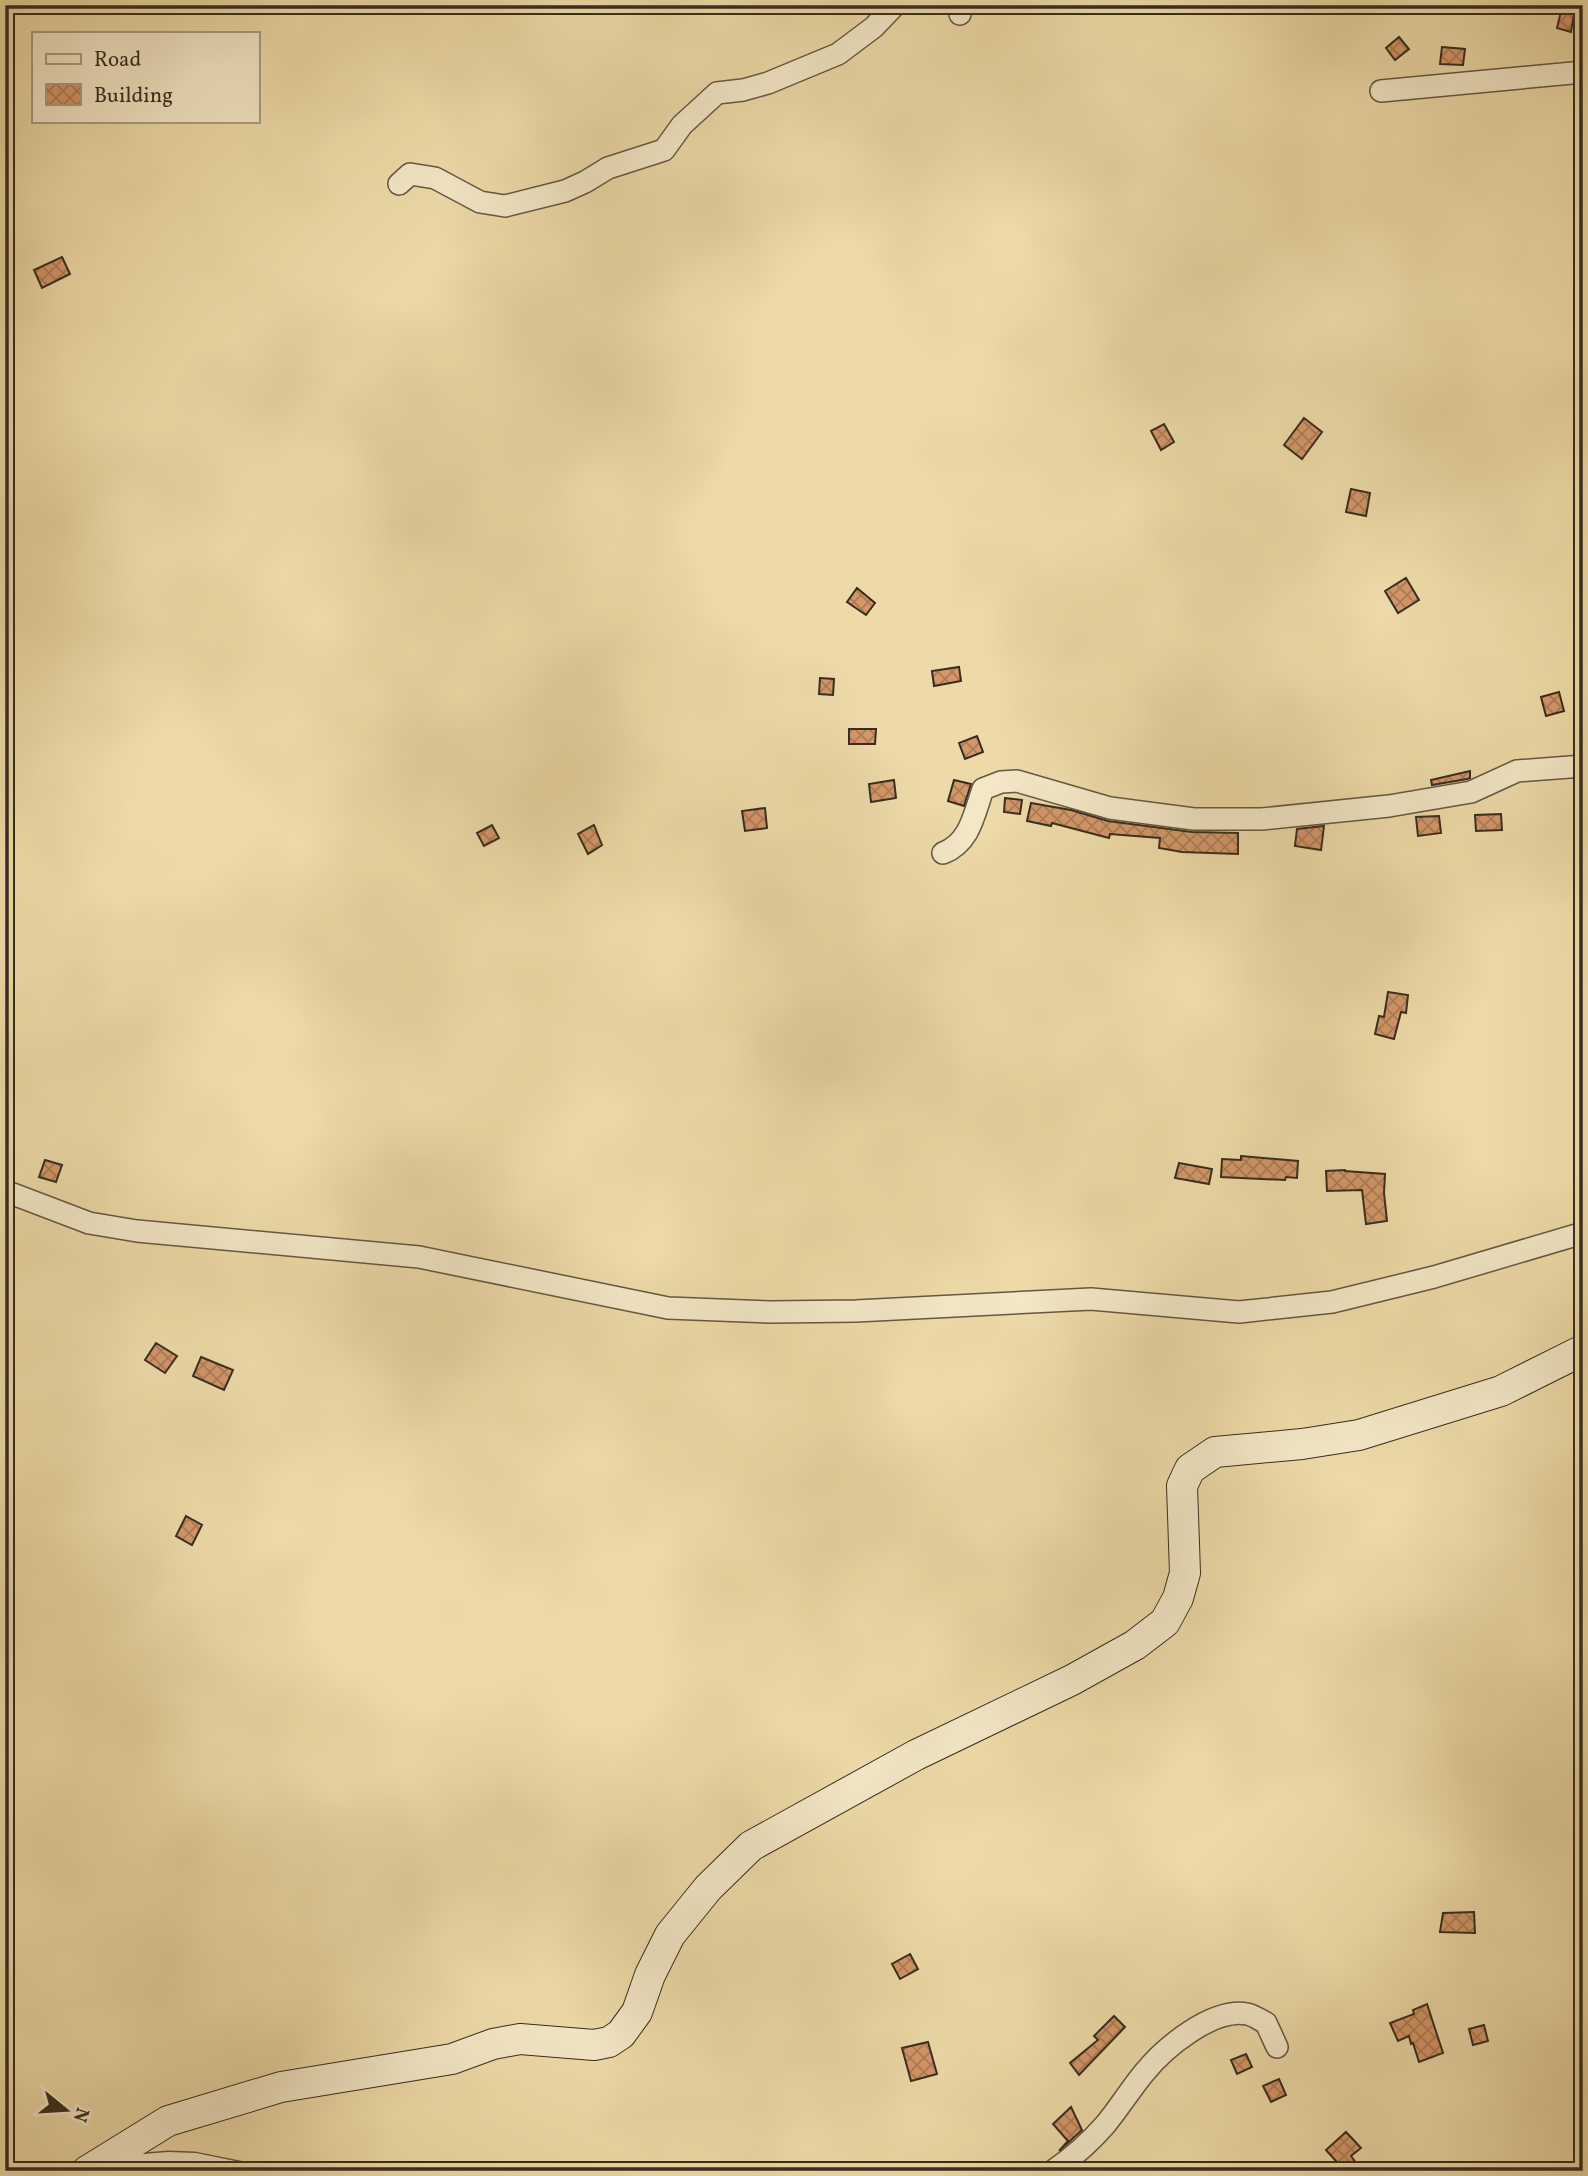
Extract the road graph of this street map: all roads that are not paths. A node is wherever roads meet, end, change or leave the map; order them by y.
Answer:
1 (895, 5) edge
2 (1583, 72) edge
3 (1381, 91) dead end
4 (399, 184) dead end
5 (1583, 766) edge
6 (943, 853) dead end
7 (5, 1191) edge
8 (1583, 1233) edge
9 (1583, 1350) edge
10 (1277, 2048) dead end
11 (94, 2166) edge
12 (258, 2171) edge
13 (1052, 2171) edge

1 - 4 street
2 - 3 street
5 - 6 street
7 - 8 street
9 - 11 street
10 - 13 street
11 - 12 lane

